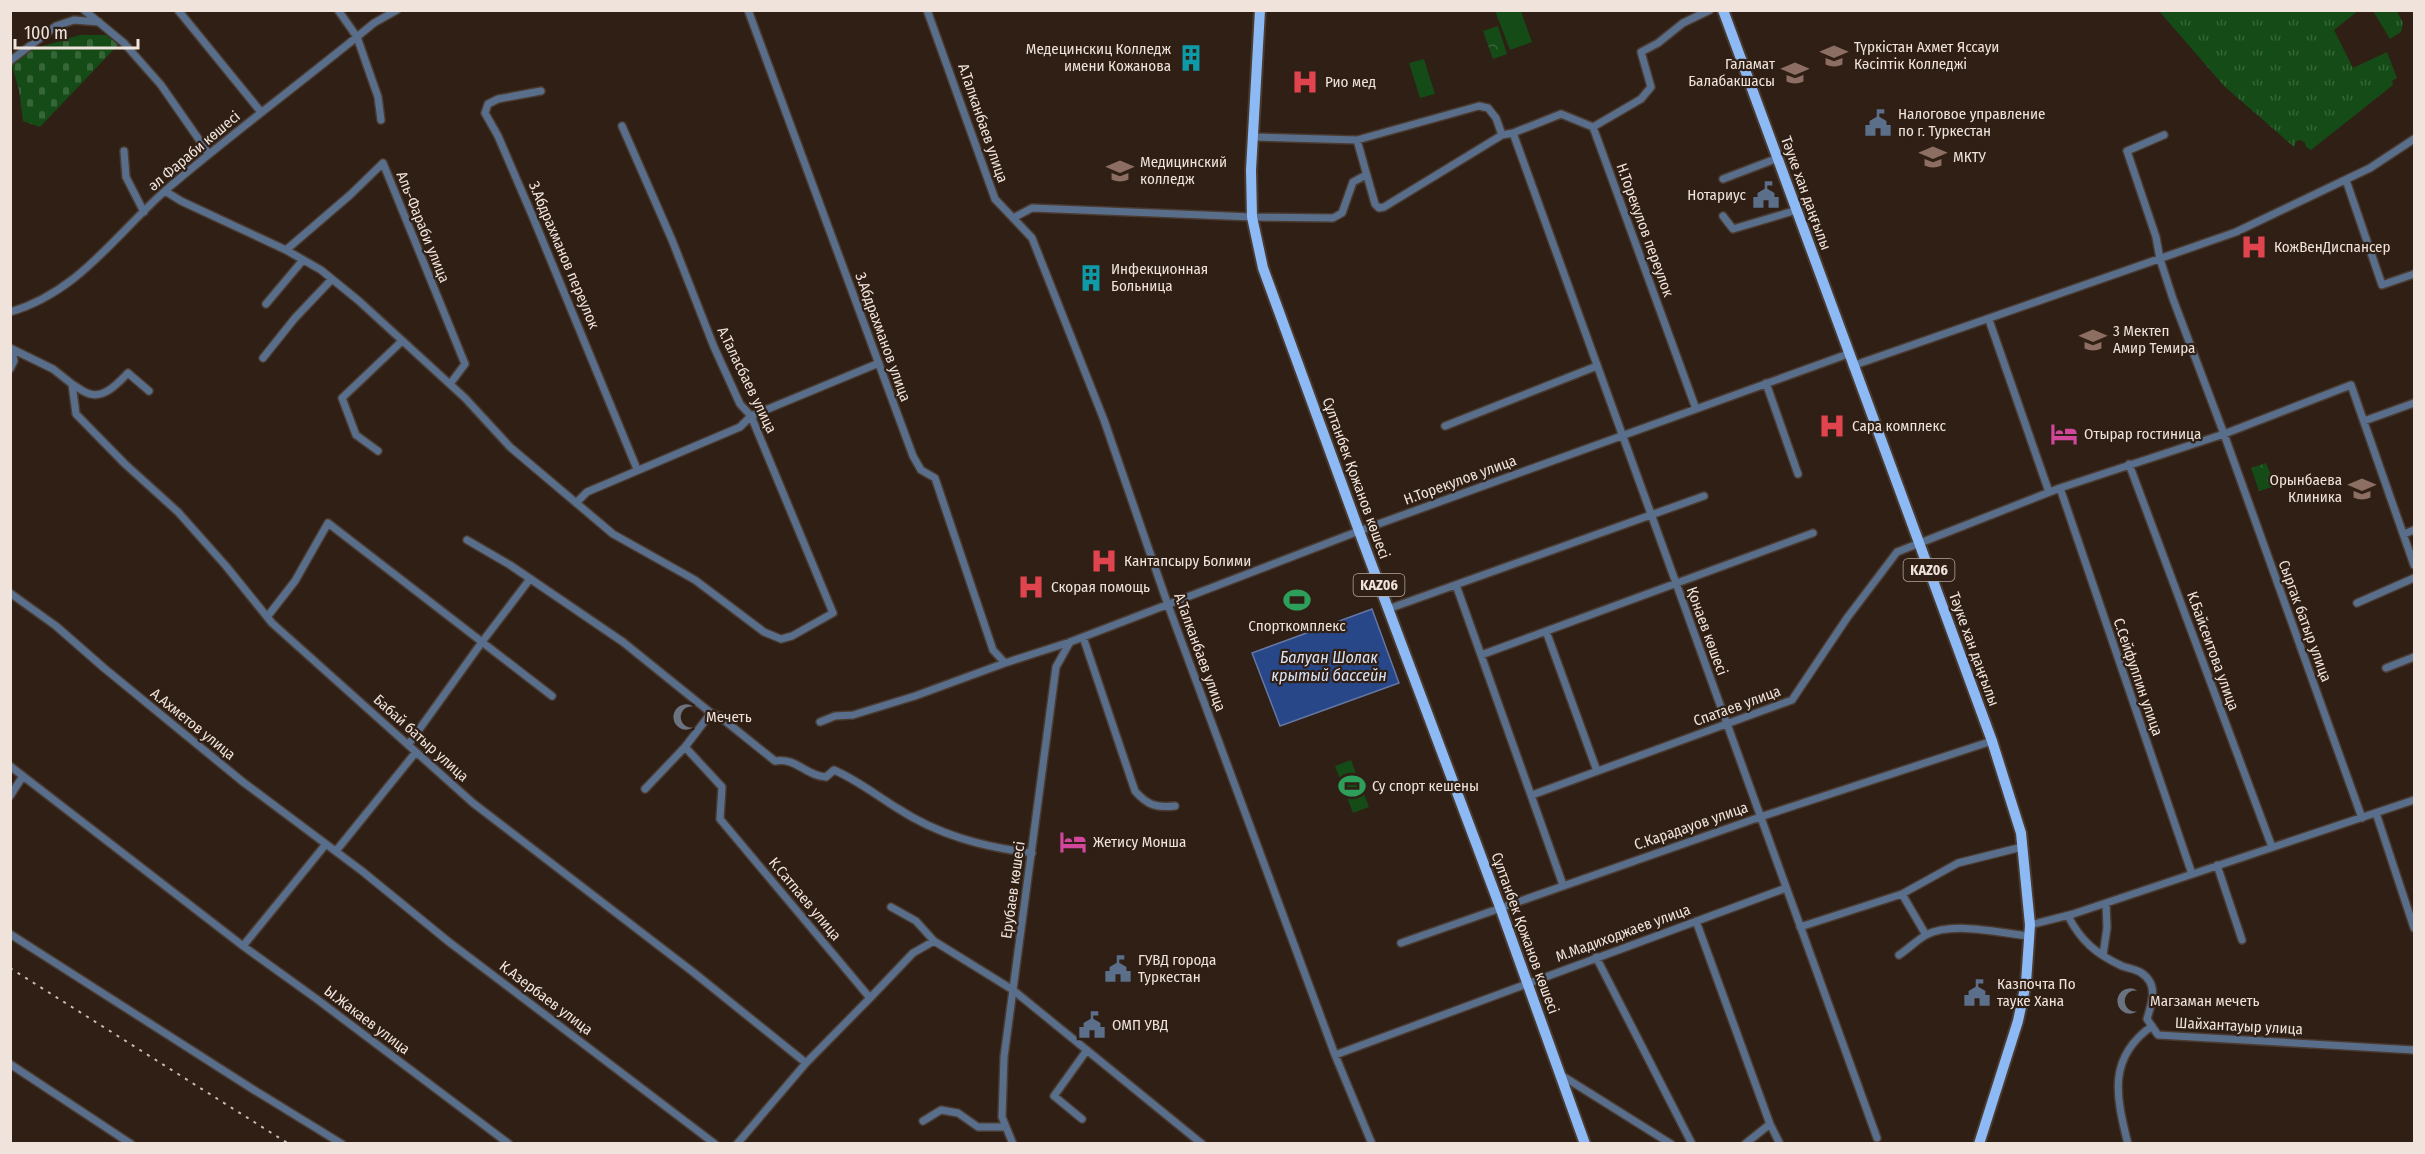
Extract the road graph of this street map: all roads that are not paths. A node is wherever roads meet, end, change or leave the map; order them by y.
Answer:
1 (84, 10) edge
2 (178, 10) edge
3 (338, 10) edge
4 (397, 10) edge
5 (748, 10) edge
6 (927, 10) edge
7 (1260, 10) edge
8 (1710, 10) edge
9 (1723, 10) edge
10 (99, 22) junction
11 (357, 37) junction
12 (10, 61) edge
13 (541, 92) dead end
14 (261, 112) junction
15 (381, 120) dead end
16 (622, 126) dead end
17 (1593, 127) junction
18 (1513, 133) junction
19 (1502, 135) junction
20 (2164, 135) dead end
21 (1253, 137) junction
22 (2415, 139) edge
23 (1357, 140) junction
24 (124, 152) dead end
25 (209, 154) junction
26 (1778, 158) junction
27 (1366, 175) junction
28 (1723, 179) dead end
29 (2346, 180) junction
30 (165, 191) junction
31 (1797, 210) junction
32 (144, 212) junction
33 (1723, 216) dead end
34 (1252, 217) junction
35 (1013, 218) junction
36 (286, 250) junction
37 (303, 260) junction
38 (2160, 260) junction
39 (2415, 274) edge
40 (332, 279) junction
41 (266, 304) dead end
42 (10, 312) edge
43 (1989, 320) junction
44 (402, 341) junction
45 (11, 349) edge
46 (1848, 354) junction
47 (263, 358) dead end
48 (879, 363) junction
49 (1597, 366) junction
50 (1852, 366) junction
51 (10, 369) edge
52 (72, 384) junction
53 (450, 384) junction
54 (1766, 384) junction
55 (149, 391) dead end
56 (2415, 403) edge
57 (1696, 409) junction
58 (751, 416) junction
59 (2364, 421) junction
60 (1445, 426) dead end
61 (2224, 434) junction
62 (1623, 436) junction
63 (378, 451) dead end
64 (2129, 464) junction
65 (638, 469) junction
66 (1798, 474) dead end
67 (2060, 488) junction
68 (2049, 492) junction
69 (1704, 496) dead end
70 (576, 502) junction
71 (1651, 515) junction
72 (2415, 530) edge
73 (1359, 531) junction
74 (1814, 533) dead end
75 (2404, 534) junction
76 (466, 540) dead end
77 (1919, 542) junction
78 (2415, 565) edge
79 (2415, 578) edge
80 (530, 579) junction
81 (1456, 585) junction
82 (1676, 585) junction
83 (10, 593) edge
84 (2357, 603) dead end
85 (1168, 605) junction
86 (1388, 609) junction
87 (267, 617) junction
88 (1546, 631) junction
89 (1083, 637) junction
90 (482, 642) junction
91 (1070, 642) junction
92 (1481, 655) junction
93 (2415, 657) edge
94 (1005, 663) junction
95 (2386, 668) dead end
96 (552, 696) dead end
97 (711, 713) junction
98 (820, 722) dead end
99 (1727, 725) junction
100 (1992, 741) junction
101 (408, 745) junction
102 (685, 747) junction
103 (416, 752) junction
104 (10, 766) edge
105 (1597, 771) junction
106 (23, 776) junction
107 (645, 789) dead end
108 (10, 795) edge
109 (1532, 795) junction
110 (2415, 800) edge
111 (1175, 806) dead end
112 (2376, 813) junction
113 (1760, 817) junction
114 (2361, 818) junction
115 (327, 844) junction
116 (2022, 847) junction
117 (2272, 847) junction
118 (336, 851) junction
119 (1032, 853) junction
120 (2217, 866) junction
121 (362, 871) joint
122 (2192, 874) junction
123 (1563, 885) junction
124 (1786, 888) junction
125 (1902, 894) junction
126 (2106, 903) junction
127 (891, 907) dead end
128 (1500, 907) junction
129 (2068, 916) junction
130 (1696, 921) junction
131 (1800, 927) junction
132 (2415, 928) edge
133 (2030, 930) junction
134 (10, 934) edge
135 (1926, 935) junction
136 (2242, 940) dead end
137 (934, 941) junction
138 (1401, 943) dead end
139 (243, 946) junction
140 (1899, 955) dead end
141 (2103, 955) junction
142 (1596, 957) junction
143 (1527, 982) junction
144 (1013, 990) junction
145 (870, 998) junction
146 (2152, 1026) junction
147 (1087, 1050) junction
148 (2415, 1050) edge
149 (1335, 1055) junction
150 (806, 1063) junction
151 (10, 1064) edge
152 (1561, 1075) junction
153 (1082, 1119) dead end
154 (923, 1121) dead end
155 (1770, 1124) junction
156 (1006, 1127) junction
157 (1877, 1138) dead end
158 (131, 1143) edge
159 (342, 1143) edge
160 (509, 1143) edge
161 (715, 1143) edge
162 (737, 1143) edge
163 (1013, 1143) edge
164 (1202, 1143) edge
165 (1372, 1143) edge
166 (1585, 1143) edge
167 (1671, 1143) edge
168 (1692, 1143) edge
169 (1745, 1143) edge
170 (1780, 1143) edge
171 (1979, 1143) edge
172 (2128, 1143) edge

1 - 10 street
2 - 14 street
3 - 11 street
4 - 11 street, әл Фараби көшесі
5 - 48 street, З.Абдрахманов улица
6 - 35 street, А.Талканбаев улица
7 - 21 main road, Сұлтанбек Қожанов көшесі / KАZ06
8 - 17 street
9 - 26 main road, Тәуке хан даңғылы / KАZ06
10 - 12 street
10 - 25 street
11 - 14 street, әл Фараби көшесі
11 - 15 street
13 - 65 street, З.Абдрахманов переулок
14 - 25 street, әл Фараби көшесі
16 - 58 street, А.Таласбаев улица
17 - 18 street
17 - 57 street, Н.Торекулов переулок
18 - 19 street
18 - 49 street, Қонаев көшесі
19 - 23 street
19 - 27 street
20 - 38 street
21 - 23 street
21 - 34 main road, Сұлтанбек Қожанов көшесі / KАZ06
22 - 29 street
23 - 27 street
24 - 32 street
25 - 30 street, әл Фараби көшесі
26 - 28 street
26 - 31 main road, Тәуке хан даңғылы / KАZ06
27 - 34 street
29 - 38 street
29 - 39 street
30 - 32 street, әл Фараби көшесі
30 - 36 street
31 - 33 street
31 - 46 main road, Тәуке хан даңғылы / KАZ06
32 - 42 street, әл Фараби көшесі
34 - 35 street
34 - 73 main road, Сұлтанбек Қожанов көшесі / KАZ06
35 - 85 street, А.Талканбаев улица
36 - 37 street
36 - 53 street, Аль-Фараби улица
37 - 40 street
37 - 41 street
38 - 43 street
38 - 61 street, Сыргак батыр улица
40 - 44 street
40 - 47 street
43 - 50 street
43 - 68 street
44 - 53 street
44 - 63 street
45 - 51 street
45 - 52 street
46 - 50 main road, Тәуке хан даңғылы / KАZ06
46 - 54 street, Н.Торекулов улица
48 - 58 street
48 - 94 street, З.Абдрахманов улица
49 - 60 street
49 - 62 street, Қонаев көшесі
50 - 77 main road, Тәуке хан даңғылы / KАZ06
52 - 55 street
52 - 87 street, Бабай батыр улица
53 - 70 street
54 - 57 street, Н.Торекулов улица
54 - 66 street
56 - 59 street
57 - 62 street, Н.Торекулов улица
58 - 65 street
58 - 70 street, А.Таласбаев улица
59 - 61 street
59 - 75 street
61 - 64 street
61 - 114 street, Сыргак батыр улица
62 - 71 street, Қонаев көшесі
62 - 73 street, Н.Торекулов улица
64 - 67 street
64 - 117 street, К.Байсеитова улица
65 - 70 street
67 - 68 street
67 - 122 street, С.Сейфуллин улица
68 - 77 street
69 - 71 street
71 - 81 street
71 - 82 street, Қонаев көшесі
72 - 75 street
73 - 85 street, Н.Торекулов улица
73 - 86 main road, Сұлтанбек Қожанов көшесі / KАZ06
74 - 82 street
75 - 78 street
76 - 80 street
77 - 99 street, Спатаев улица
77 - 100 main road, Тәуке хан даңғылы / KАZ06
79 - 84 street
80 - 90 street
80 - 97 street
81 - 86 street
81 - 92 street
82 - 88 street
82 - 99 street, Қонаев көшесі
83 - 115 street, А.Ахметов улица
85 - 89 street, Н.Торекулов улица
85 - 149 street, А.Талканбаев улица
86 - 128 main road, Сұлтанбек Қожанов көшесі / KАZ06
87 - 90 street
87 - 101 street, Бабай батыр улица
88 - 92 street
88 - 105 street
89 - 91 street, Н.Торекулов улица
89 - 111 street
90 - 96 street
90 - 101 street
91 - 94 street, Н.Торекулов улица
91 - 119 street, Ерубаев көшесі
92 - 109 street
93 - 95 street
94 - 98 street, Н.Торекулов улица
97 - 102 street
97 - 119 street
99 - 105 street, Спатаев улица
99 - 113 street, Қонаев көшесі
100 - 113 street, С.Карадауов улица
100 - 116 main road, Тәуке хан даңғылы / KАZ06
101 - 103 street, Бабай батыр улица
102 - 107 street
102 - 145 street, К.Сатпаев улица
103 - 118 street
103 - 150 street, Бабай батыр улица
104 - 106 street, Ы.Жакаев улица
105 - 109 street, Спатаев улица
106 - 108 street
106 - 139 street, Ы.Жакаев улица
109 - 123 street
110 - 112 street
112 - 114 street
112 - 132 street
113 - 123 street, С.Карадауов улица
113 - 124 street, Қонаев көшесі
114 - 117 street
115 - 118 street, А.Ахметов улица
115 - 139 street
116 - 125 street
116 - 133 main road, Тәуке хан даңғылы / KАZ06
117 - 120 street
118 - 121 street, А.Ахметов улица
119 - 144 street, Ерубаев көшесі
120 - 122 street
120 - 136 street
121 - 161 street, К.Азербаев улица
122 - 126 street
123 - 128 street, С.Карадауов улица
124 - 130 street, М.Мадиходжаев улица
124 - 131 street, Қонаев көшесі
125 - 131 street
125 - 135 street
126 - 129 street
126 - 141 street
127 - 137 street
128 - 138 street, С.Карадауов улица
128 - 143 main road, Сұлтанбек Қожанов көшесі / KАZ06
129 - 133 street
129 - 141 street
130 - 142 street, М.Мадиходжаев улица
130 - 155 street
131 - 157 street, Қонаев көшесі
133 - 135 street
133 - 171 main road, Тәуке хан даңғылы / KАZ06
134 - 159 street
135 - 140 street
137 - 144 street
137 - 145 street
139 - 160 street, Ы.Жакаев улица
141 - 146 street
142 - 143 street, М.Мадиходжаев улица
142 - 168 street
143 - 149 street, М.Мадиходжаев улица
143 - 152 main road, Сұлтанбек Қожанов көшесі / KАZ06
144 - 147 street
144 - 156 street, Ерубаев көшесі
145 - 150 street
146 - 148 street, Шайхантауыр улица
146 - 172 street
147 - 153 street
147 - 164 street
149 - 165 street, А.Талканбаев улица
150 - 162 street
151 - 158 street
152 - 166 main road, Сұлтанбек Қожанов көшесі / KАZ06
152 - 167 street
154 - 156 street
155 - 169 street
155 - 170 street
156 - 163 street, Ерубаев көшесі

